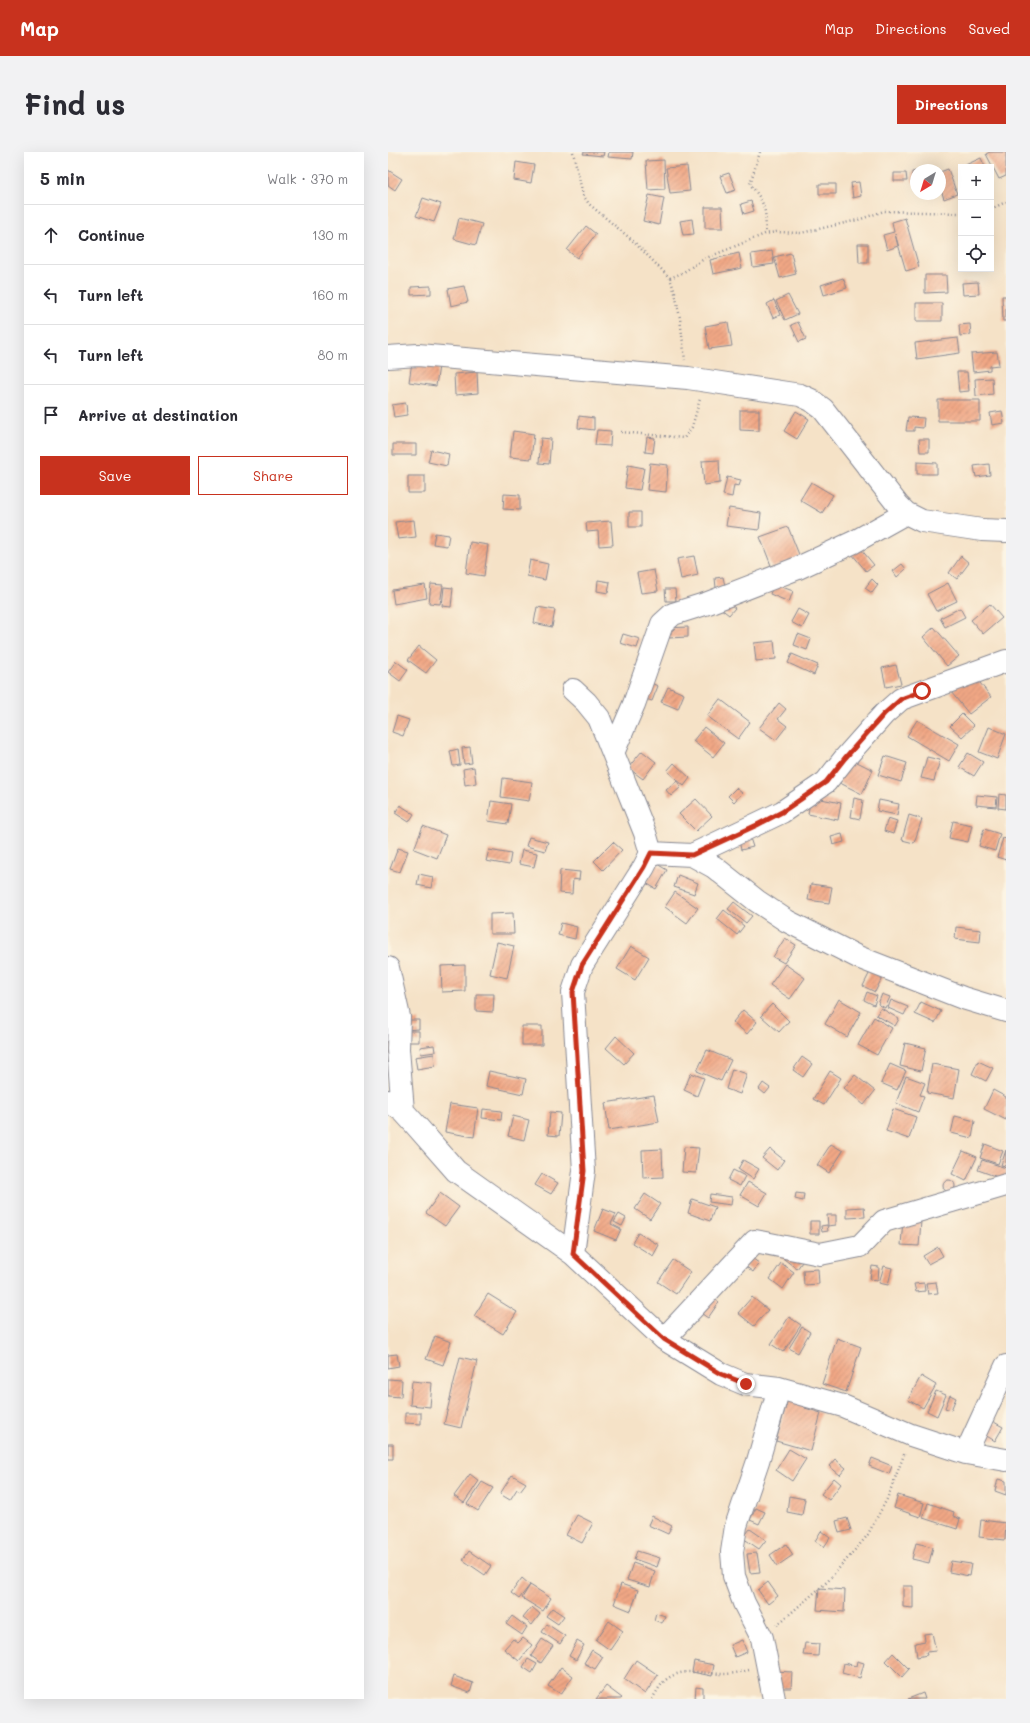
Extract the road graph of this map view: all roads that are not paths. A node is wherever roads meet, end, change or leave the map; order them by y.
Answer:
1 (388, 357) edge
2 (906, 513) junction
3 (1006, 531) edge
4 (1006, 661) edge
5 (573, 690) dead end
6 (613, 753) junction
7 (651, 853) junction
8 (692, 855) junction
9 (388, 968) edge
10 (1006, 1011) edge
11 (395, 1106) edge
12 (1006, 1185) edge
13 (573, 1254) junction
14 (664, 1339) junction
15 (1006, 1366) edge
16 (779, 1388) junction
17 (966, 1453) junction
18 (1006, 1460) edge
19 (774, 1699) edge

1 - 2 street
2 - 3 street
2 - 6 street
4 - 8 street
5 - 6 street
6 - 7 street
7 - 8 street
7 - 13 street
8 - 10 street
9 - 11 street
11 - 13 street
12 - 14 street
13 - 14 street
14 - 16 street
15 - 17 street
16 - 17 street
16 - 19 street
17 - 18 street

